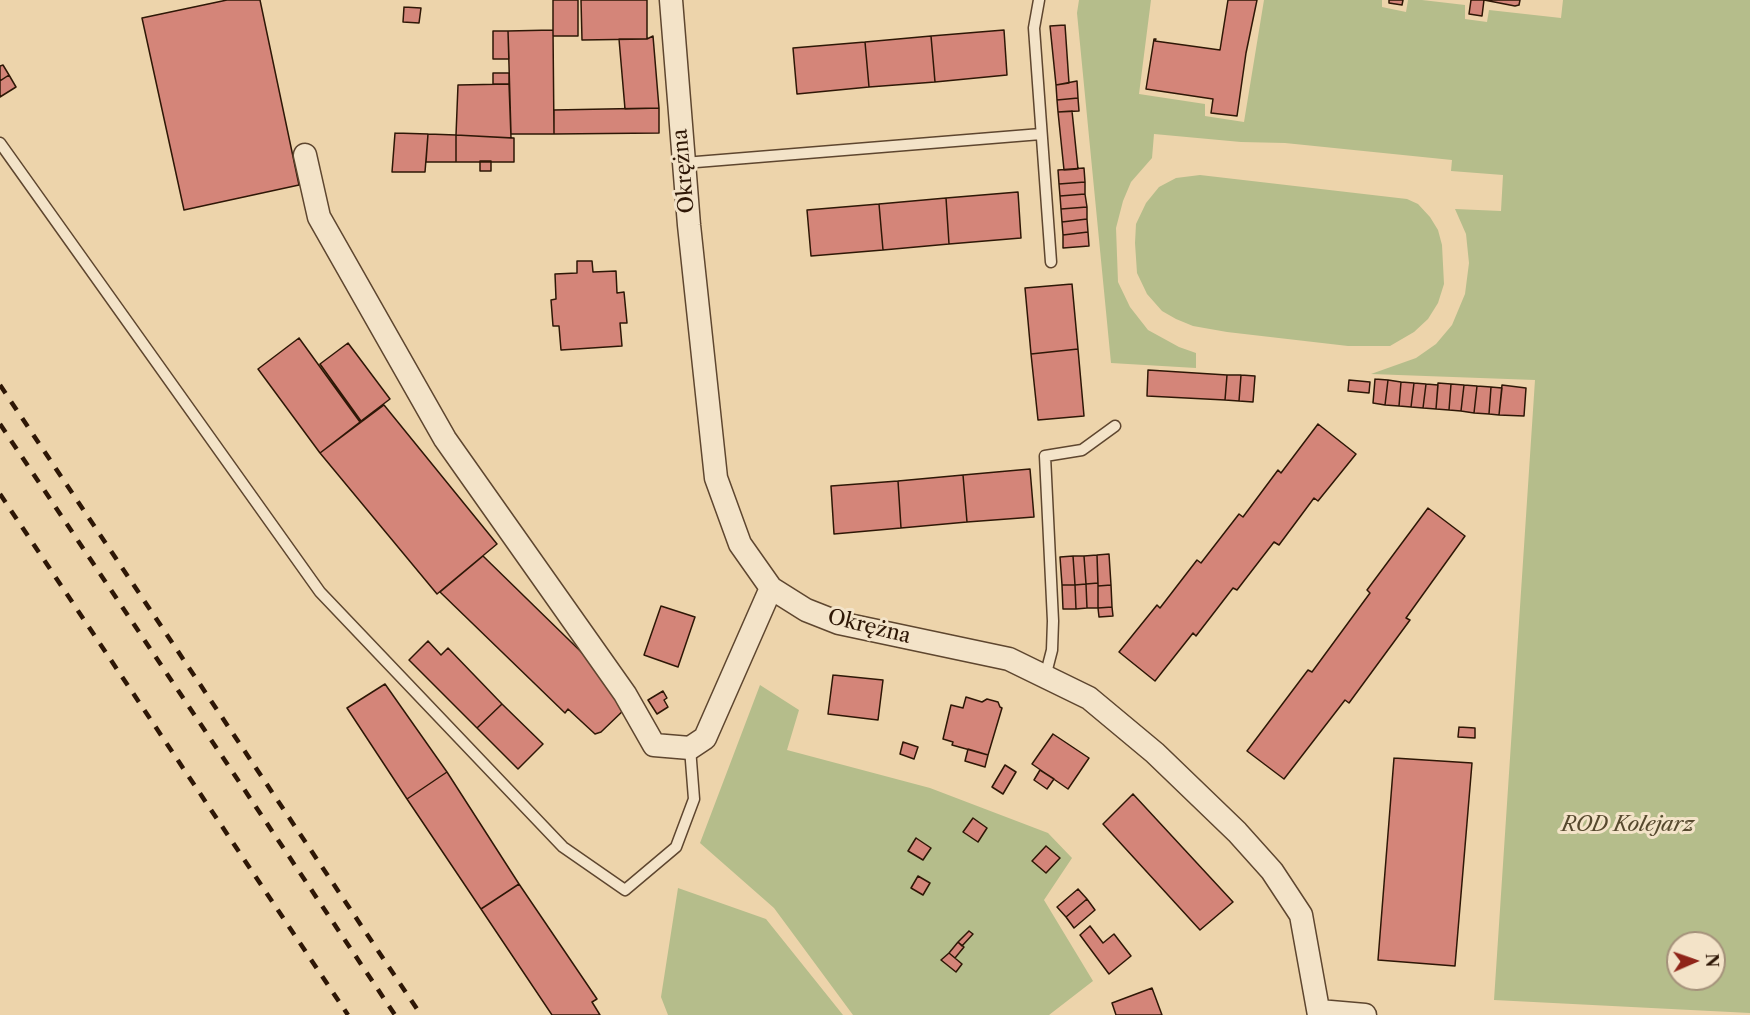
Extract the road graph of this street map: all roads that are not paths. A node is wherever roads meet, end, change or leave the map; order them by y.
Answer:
1 (671, 0) edge
2 (1039, 0) edge
3 (1041, 134) junction
4 (0, 142) edge
5 (305, 155) dead end
6 (684, 163) junction
7 (1051, 262) dead end
8 (1115, 426) dead end
9 (771, 588) junction
10 (1045, 677) junction
11 (690, 748) junction
12 (1319, 1013) edge
13 (1365, 1015) edge

1 - 6 street, Okrężna
2 - 3 lane
3 - 6 lane
3 - 7 lane
4 - 11 lane
5 - 11 street
6 - 9 street, Okrężna
8 - 10 lane
9 - 10 street, Okrężna
9 - 11 street
10 - 12 street, Okrężna
12 - 13 street

